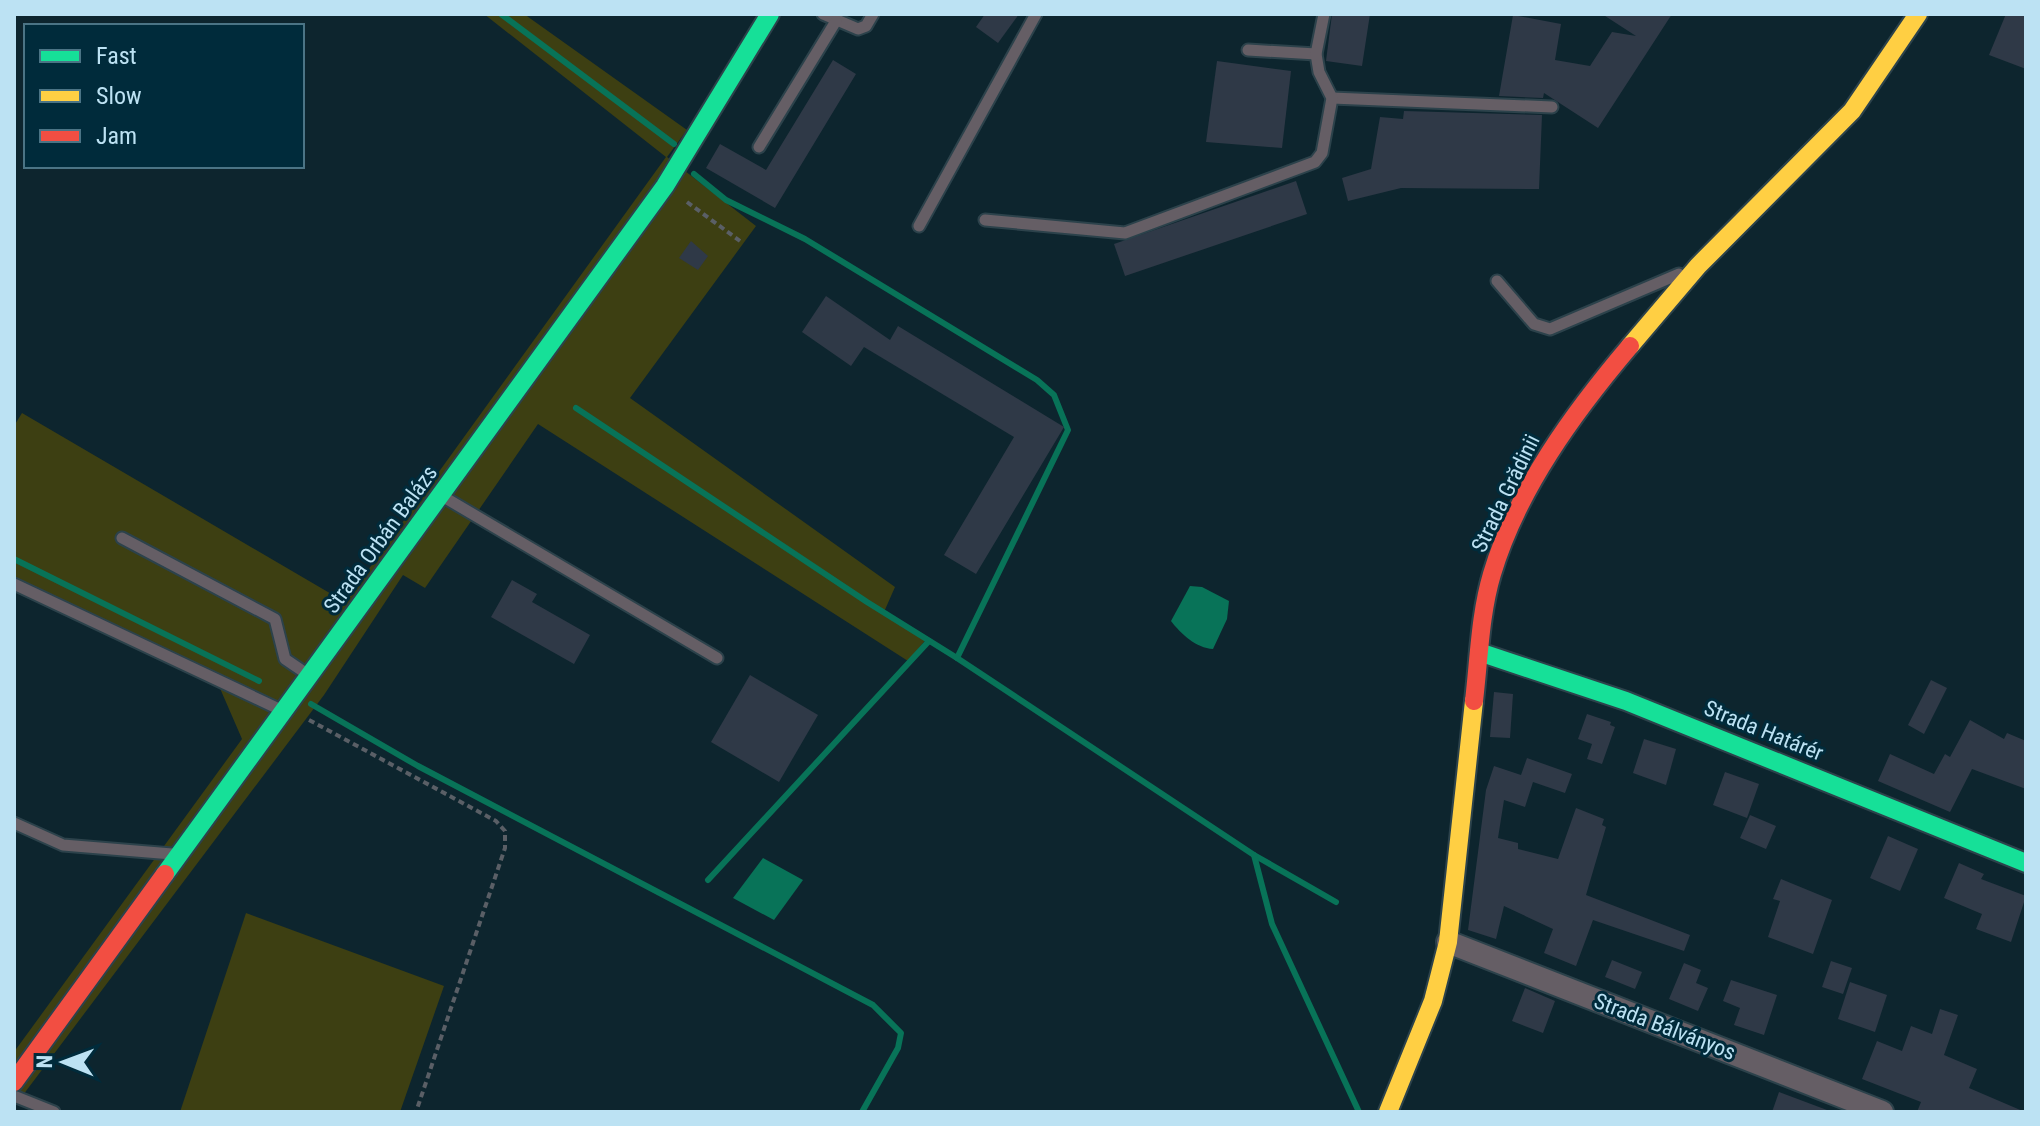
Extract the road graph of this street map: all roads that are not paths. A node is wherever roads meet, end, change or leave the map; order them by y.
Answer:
1 (770, 14) edge
2 (823, 14) edge
3 (873, 14) edge
4 (1036, 14) edge
5 (1324, 14) edge
6 (1918, 14) edge
7 (836, 21) junction
8 (1248, 50) dead end
9 (1316, 54) junction
10 (1332, 98) junction
11 (1552, 107) dead end
12 (759, 147) dead end
13 (985, 220) dead end
14 (919, 226) dead end
15 (1698, 266) junction
16 (1497, 281) dead end
17 (441, 496) junction
18 (122, 538) dead end
19 (14, 584) edge
20 (1479, 652) junction
21 (717, 658) dead end
22 (311, 677) junction
23 (287, 710) junction
24 (14, 823) edge
25 (180, 855) junction
26 (2026, 863) edge
27 (1448, 942) junction
28 (14, 1082) edge
29 (1832, 1090) junction
30 (14, 1096) edge
31 (54, 1112) edge
32 (1388, 1112) edge
33 (1823, 1112) edge
34 (1882, 1112) edge

1 - 17 street, Strada Orbán Balázs
2 - 7 lane
3 - 7 lane
4 - 14 lane
5 - 9 lane
6 - 15 street, Strada Grădinii
7 - 12 lane
8 - 9 lane
9 - 10 lane
10 - 11 lane
10 - 13 lane
15 - 16 lane
15 - 20 street, Strada Grădinii
17 - 21 lane
17 - 22 street, Strada Orbán Balázs
18 - 22 lane
19 - 23 lane
20 - 26 street, Strada Határér
20 - 27 street, Strada Grădinii
22 - 23 street, Strada Orbán Balázs
23 - 25 street, Strada Orbán Balázs
24 - 25 lane
25 - 28 street, Strada Orbán Balázs
27 - 29 street, Strada Bálványos
27 - 32 street, Strada Grădinii
29 - 33 street
29 - 34 street, Strada Bálványos
30 - 31 lane

